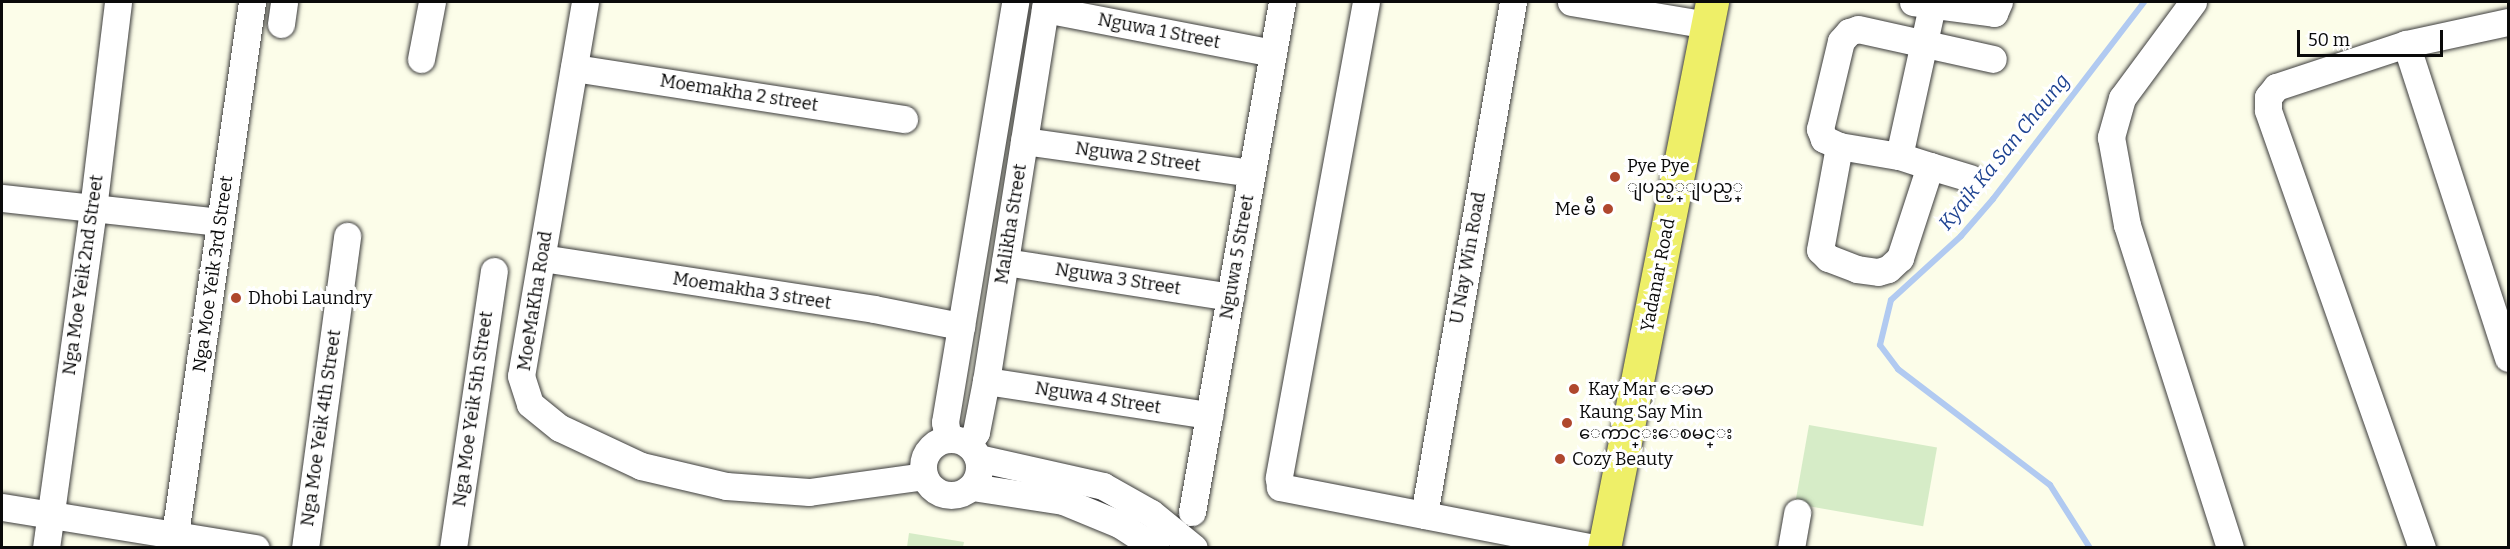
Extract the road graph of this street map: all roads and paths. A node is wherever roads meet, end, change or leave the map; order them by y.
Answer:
1 (118, 2) edge
2 (252, 2) edge
3 (432, 2) edge
4 (585, 2) edge
5 (1015, 2) edge
6 (1281, 2) edge
7 (1366, 2) edge
8 (1513, 2) edge
9 (1571, 2) edge
10 (1999, 2) edge
11 (2193, 2) edge
12 (1922, 4) edge
13 (1045, 5) edge
14 (1710, 13) edge
15 (2508, 21) edge
16 (1924, 43) junction
17 (2406, 44) junction
18 (1273, 53) junction
19 (422, 58) dead end
20 (1993, 59) dead end
21 (573, 68) junction
22 (904, 119) dead end
23 (1024, 141) junction
24 (1839, 146) junction
25 (1899, 156) junction
26 (1930, 166) junction
27 (1251, 173) junction
28 (1970, 178) dead end
29 (2, 198) edge
30 (93, 209) junction
31 (220, 222) junction
32 (347, 236) dead end
33 (542, 258) junction
34 (1005, 262) junction
35 (494, 271) dead end
36 (1230, 297) junction
37 (961, 326) junction
38 (2508, 358) edge
39 (986, 381) junction
40 (1209, 415) junction
41 (965, 447) junction
42 (924, 476) junction
43 (972, 486) junction
44 (2, 507) edge
45 (50, 512) junction
46 (1192, 512) dead end
47 (1797, 513) dead end
48 (1424, 514) junction
49 (174, 541) edge
50 (46, 548) edge
51 (256, 548) edge
52 (305, 548) edge
53 (453, 548) edge
54 (1156, 548) edge
55 (1194, 548) edge
56 (1595, 548) edge
57 (1604, 548) edge
58 (1791, 548) edge
59 (2230, 548) edge
60 (2422, 548) edge

1 - 30 street, Nga Moe Yeik 2nd Street
2 - 31 street, Nga Moe Yeik 3rd Street
3 - 19 street
4 - 21 street, MoeMaKha Road
5 - 37 street, Malikha Street
6 - 18 street, Nguwa 5 Street
7 - 48 street
8 - 48 street, U Nay Win Road
9 - 14 street
10 - 12 street
11 - 59 street
12 - 16 street
13 - 18 street, Nguwa 1 Street
13 - 23 street, Malikha Street
14 - 57 main road, Yadanar Road
15 - 17 street
16 - 20 street
16 - 24 street
16 - 25 street
17 - 38 street
17 - 60 street
18 - 27 street, Nguwa 5 Street
21 - 22 street, Moemakha 2 street
21 - 33 street, MoeMaKha Road
23 - 27 street, Nguwa 2 Street
23 - 34 street, Malikha Street
24 - 25 street
24 - 26 street
25 - 26 street
26 - 28 street
27 - 36 street, Nguwa 5 Street
29 - 30 street
30 - 31 street
30 - 45 street, Nga Moe Yeik 2nd Street
31 - 49 street, Nga Moe Yeik 3rd Street
32 - 52 street, Nga Moe Yeik 4th Street
33 - 37 street, Moemakha 3 street
33 - 42 street, MoeMaKha Road
34 - 36 street, Nguwa 3 Street
34 - 39 street, Malikha Street
35 - 53 street, Nga Moe Yeik 5th Street
36 - 40 street, Nguwa 5 Street
37 - 41 street, Malikha Street
39 - 40 street, Nguwa 4 Street
39 - 41 street, Malikha Street
40 - 46 street, Nguwa 5 Street
41 - 42 street
41 - 43 street
41 - 55 street
42 - 43 street
43 - 54 street
44 - 45 street
45 - 49 street
45 - 50 street, Nga Moe Yeik 2nd Street
47 - 58 street
48 - 56 street
49 - 51 street

